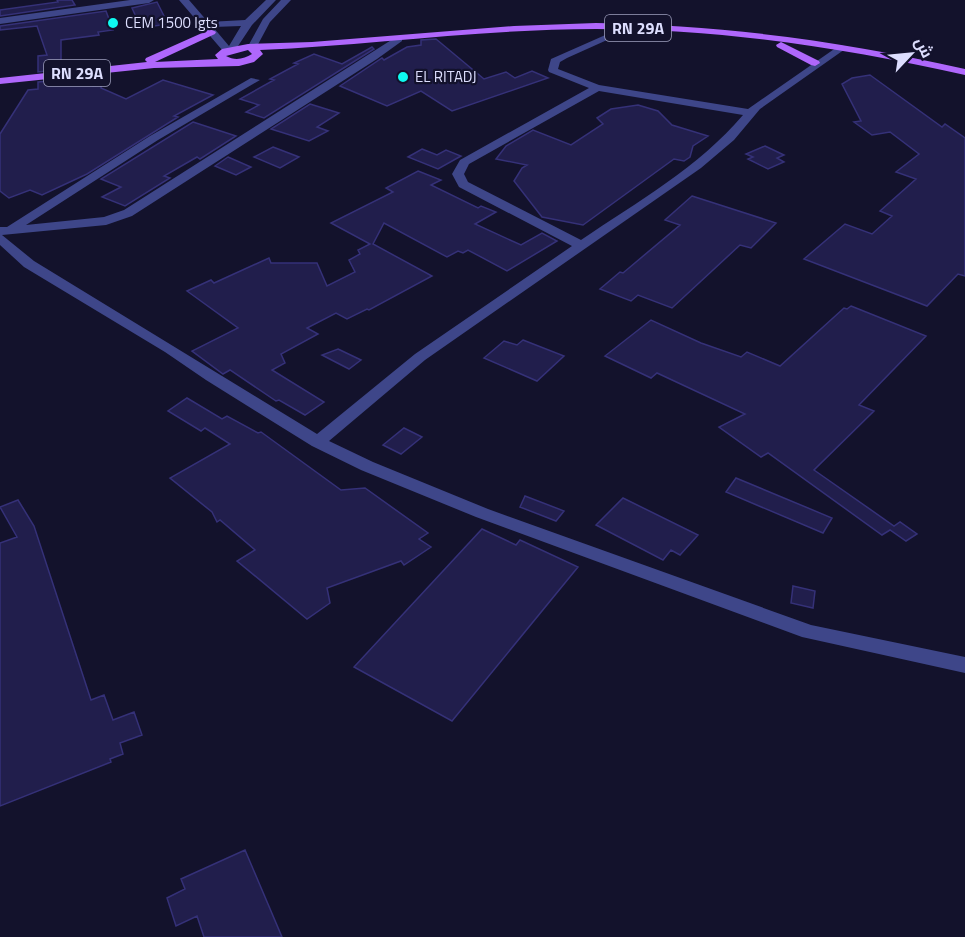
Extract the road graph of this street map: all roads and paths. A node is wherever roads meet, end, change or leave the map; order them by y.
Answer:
1 (149, 0) edge
2 (184, 0) edge
3 (271, 0) edge
4 (286, 0) edge
5 (0, 21) edge
6 (248, 23) junction
7 (631, 27) junction
8 (208, 29) junction
9 (751, 35) junction
10 (399, 39) junction
11 (814, 43) junction
12 (843, 47) junction
13 (227, 50) junction
14 (253, 52) junction
15 (867, 52) junction
16 (234, 62) junction
17 (817, 64) junction
18 (154, 65) junction
19 (123, 68) junction
20 (965, 72) edge
21 (255, 80) dead end
22 (0, 81) edge
23 (597, 88) junction
24 (751, 113) junction
25 (3, 233) edge
26 (580, 245) junction
27 (318, 442) junction
28 (965, 665) edge

1 - 5 street
2 - 8 street
3 - 6 street
4 - 14 street
6 - 8 street
6 - 13 street
7 - 9 main road, RN 29A
7 - 10 main road, RN 29A
7 - 23 street
8 - 13 street
8 - 19 main road
9 - 11 main road, RN 29A
9 - 17 main road
10 - 14 main road, RN 29A
10 - 25 street
11 - 12 main road, RN 29A
11 - 17 street
12 - 15 main road, RN 29A
12 - 17 street
13 - 14 main road
13 - 16 main road
13 - 18 main road, RN 29A
14 - 16 main road
15 - 17 main road
15 - 20 main road, RN 29A
16 - 18 main road, RN 29A
17 - 24 street
18 - 19 main road, RN 29A
19 - 22 main road, RN 29A
21 - 25 street
23 - 24 street
23 - 26 street
24 - 26 street
25 - 27 street
26 - 27 street
27 - 28 street

